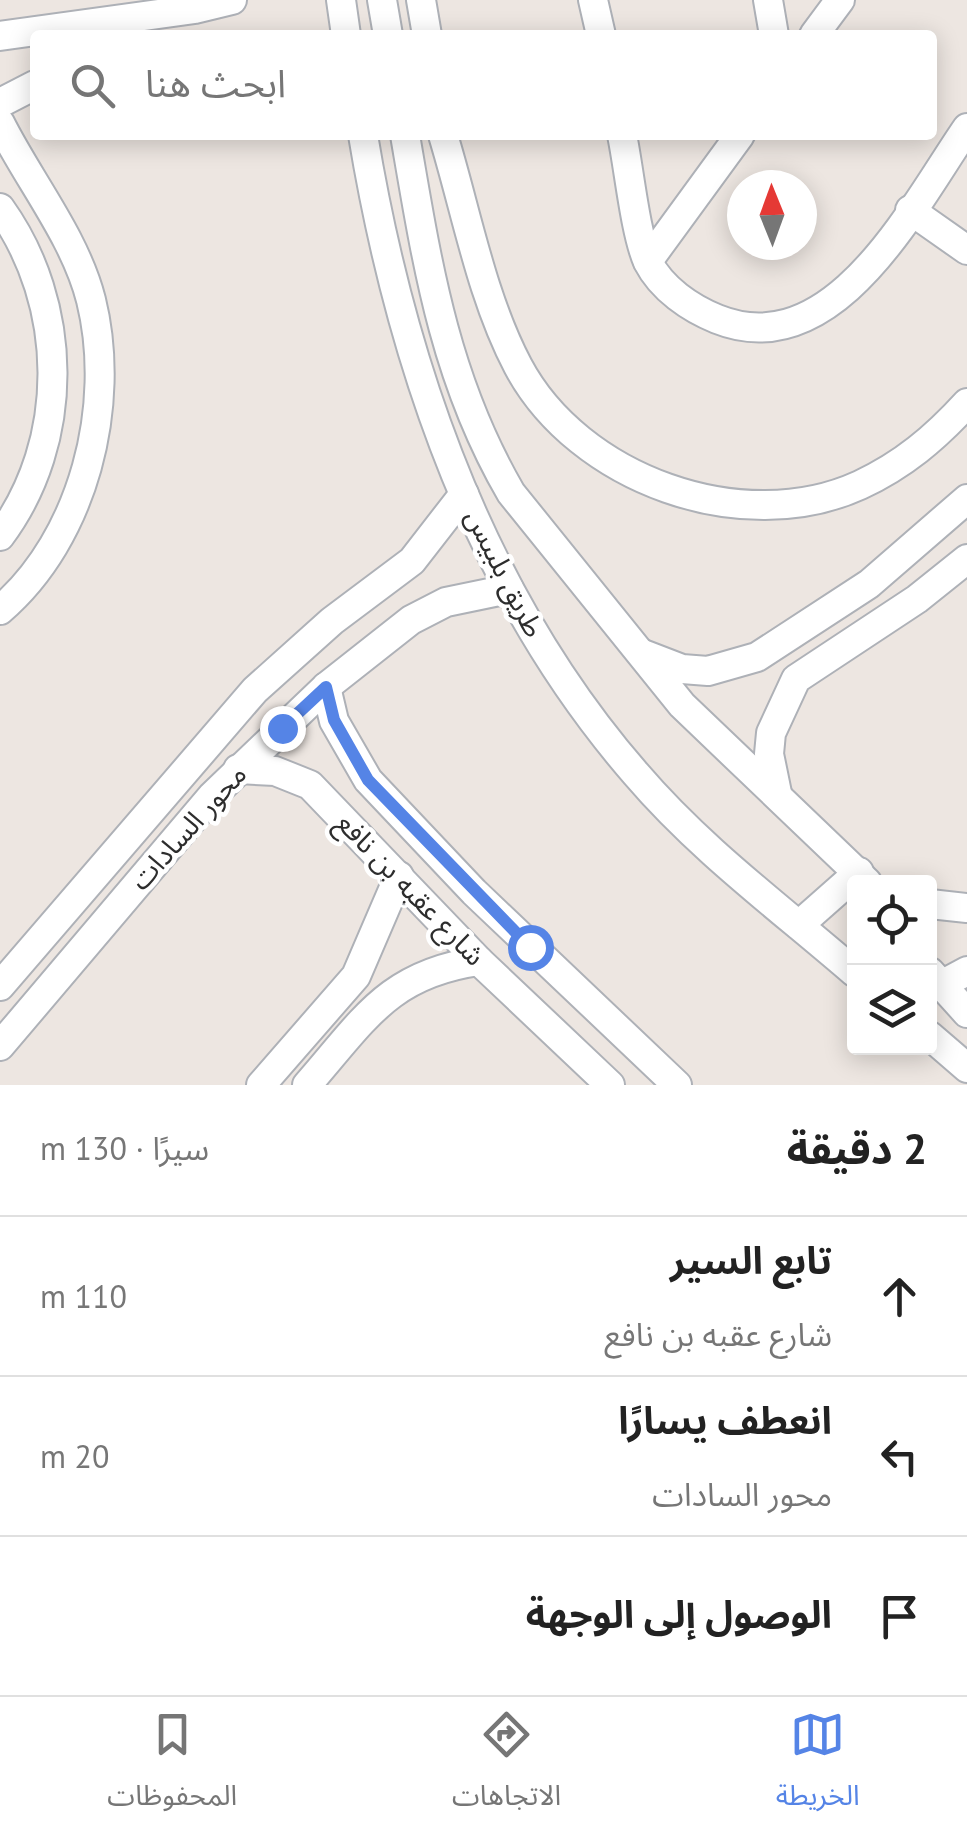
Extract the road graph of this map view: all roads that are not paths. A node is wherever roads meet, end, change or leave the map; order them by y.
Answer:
1 (232, 0) edge
2 (340, 0) edge
3 (382, 0) edge
4 (421, 0) edge
5 (593, 0) edge
6 (768, 0) edge
7 (840, 0) edge
8 (45, 30) edge
9 (345, 30) edge
10 (387, 30) edge
11 (426, 30) edge
12 (600, 30) edge
13 (773, 30) edge
14 (818, 30) edge
15 (30, 32) edge
16 (0, 36) edge
17 (30, 88) edge
18 (0, 103) edge
19 (0, 123) edge
20 (967, 128) edge
21 (364, 140) edge
22 (406, 140) edge
23 (444, 140) edge
24 (623, 140) edge
25 (736, 140) edge
26 (0, 208) edge
27 (910, 210) junction
28 (967, 250) edge
29 (648, 261) junction
30 (967, 403) edge
31 (484, 445) junction
32 (452, 458) junction
33 (464, 494) junction
34 (967, 499) edge
35 (0, 536) edge
36 (967, 559) edge
37 (509, 589) junction
38 (0, 610) edge
39 (634, 648) junction
40 (326, 687) junction
41 (238, 769) junction
42 (185, 770) junction
43 (777, 793) junction
44 (212, 796) junction
45 (861, 875) edge
46 (399, 876) junction
47 (847, 889) edge
48 (937, 905) edge
49 (967, 908) edge
50 (799, 925) junction
51 (479, 961) junction
52 (847, 966) edge
53 (967, 971) edge
54 (937, 978) edge
55 (937, 982) edge
56 (0, 986) edge
57 (967, 1013) edge
58 (937, 1042) edge
59 (0, 1046) edge
60 (967, 1068) edge
61 (262, 1085) edge
62 (307, 1085) edge
63 (610, 1085) edge
64 (677, 1085) edge

1 - 8 street
2 - 9 street
3 - 10 street
4 - 11 street
5 - 12 street
6 - 13 street
7 - 14 street
15 - 16 street
17 - 18 street
19 - 38 street
20 - 27 street
21 - 32 street, طريق بلبيس
22 - 31 street, طريق بلبيس
23 - 30 street
24 - 29 street
25 - 29 street
26 - 35 street
27 - 28 street
27 - 29 street
31 - 32 street
31 - 39 street, طريق بلبيس
32 - 33 street, طريق بلبيس
33 - 37 street, طريق بلبيس
33 - 42 street, محور السادات
34 - 39 street
36 - 43 street
37 - 40 street, محور السادات
37 - 50 street, طريق بلبيس
39 - 43 street, طريق بلبيس
40 - 41 street, محور السادات
40 - 64 street, شارع عقبه بن نافع
41 - 44 street, محور السادات
41 - 46 street, شارع عقبه بن نافع
42 - 44 street
42 - 56 street, محور السادات
43 - 45 street, طريق بلبيس
44 - 59 street, محور السادات
46 - 51 street, شارع عقبه بن نافع
46 - 61 street
47 - 50 street
48 - 49 street
50 - 52 street, طريق بلبيس
51 - 62 street
51 - 63 street, شارع عقبه بن نافع
53 - 54 street
55 - 57 street
58 - 60 street

